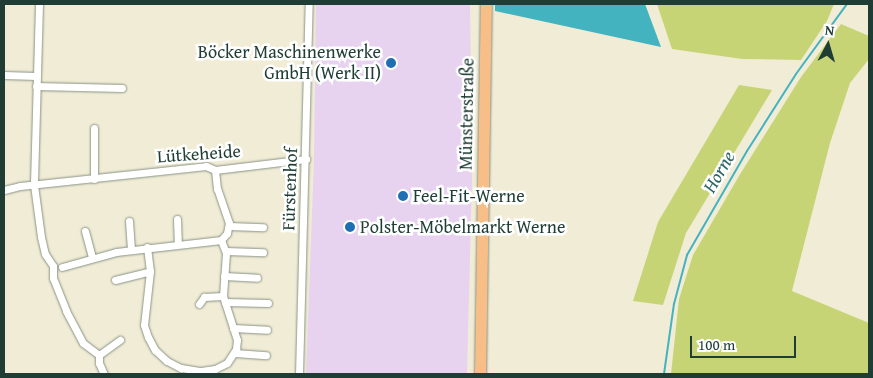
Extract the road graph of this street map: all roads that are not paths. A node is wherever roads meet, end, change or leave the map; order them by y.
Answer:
1 (39, 4) edge
2 (309, 4) edge
3 (486, 4) edge
4 (4, 75) edge
5 (36, 76) junction
6 (36, 86) junction
7 (122, 88) dead end
8 (94, 128) dead end
9 (306, 159) junction
10 (215, 170) junction
11 (94, 179) junction
12 (34, 185) junction
13 (4, 190) edge
14 (177, 219) dead end
15 (129, 221) dead end
16 (229, 226) junction
17 (263, 227) dead end
18 (85, 231) dead end
19 (221, 240) junction
20 (178, 243) junction
21 (147, 247) junction
22 (132, 249) junction
23 (226, 251) junction
24 (263, 252) dead end
25 (92, 258) junction
26 (62, 267) dead end
27 (150, 271) junction
28 (224, 276) junction
29 (258, 278) dead end
30 (116, 280) dead end
31 (224, 299) junction
32 (268, 303) dead end
33 (199, 304) dead end
34 (233, 328) junction
35 (267, 330) dead end
36 (120, 340) dead end
37 (235, 353) junction
38 (99, 355) junction
39 (266, 355) dead end
40 (104, 374) edge
41 (299, 374) edge
42 (480, 374) edge

1 - 5 street
2 - 9 street, Fürstenhof
3 - 42 main road, Münsterstraße
4 - 5 street
5 - 6 street
6 - 7 street
6 - 12 street
8 - 11 street
9 - 10 street, Lütkeheide
9 - 41 street, Fürstenhof
10 - 11 street, Lütkeheide
10 - 16 street
11 - 12 street, Lütkeheide
12 - 13 street, Lütkeheide
12 - 38 street
14 - 20 street
15 - 22 street
16 - 17 street
16 - 19 street
18 - 25 street
19 - 20 street
19 - 23 street
20 - 21 street
21 - 22 street
21 - 27 street
22 - 25 street
23 - 24 street
23 - 28 street
25 - 26 street
27 - 30 street
27 - 37 street
28 - 29 street
28 - 31 street
31 - 32 street
31 - 33 street
31 - 34 street
34 - 35 street
34 - 37 street
36 - 38 street
37 - 39 street
38 - 40 street

